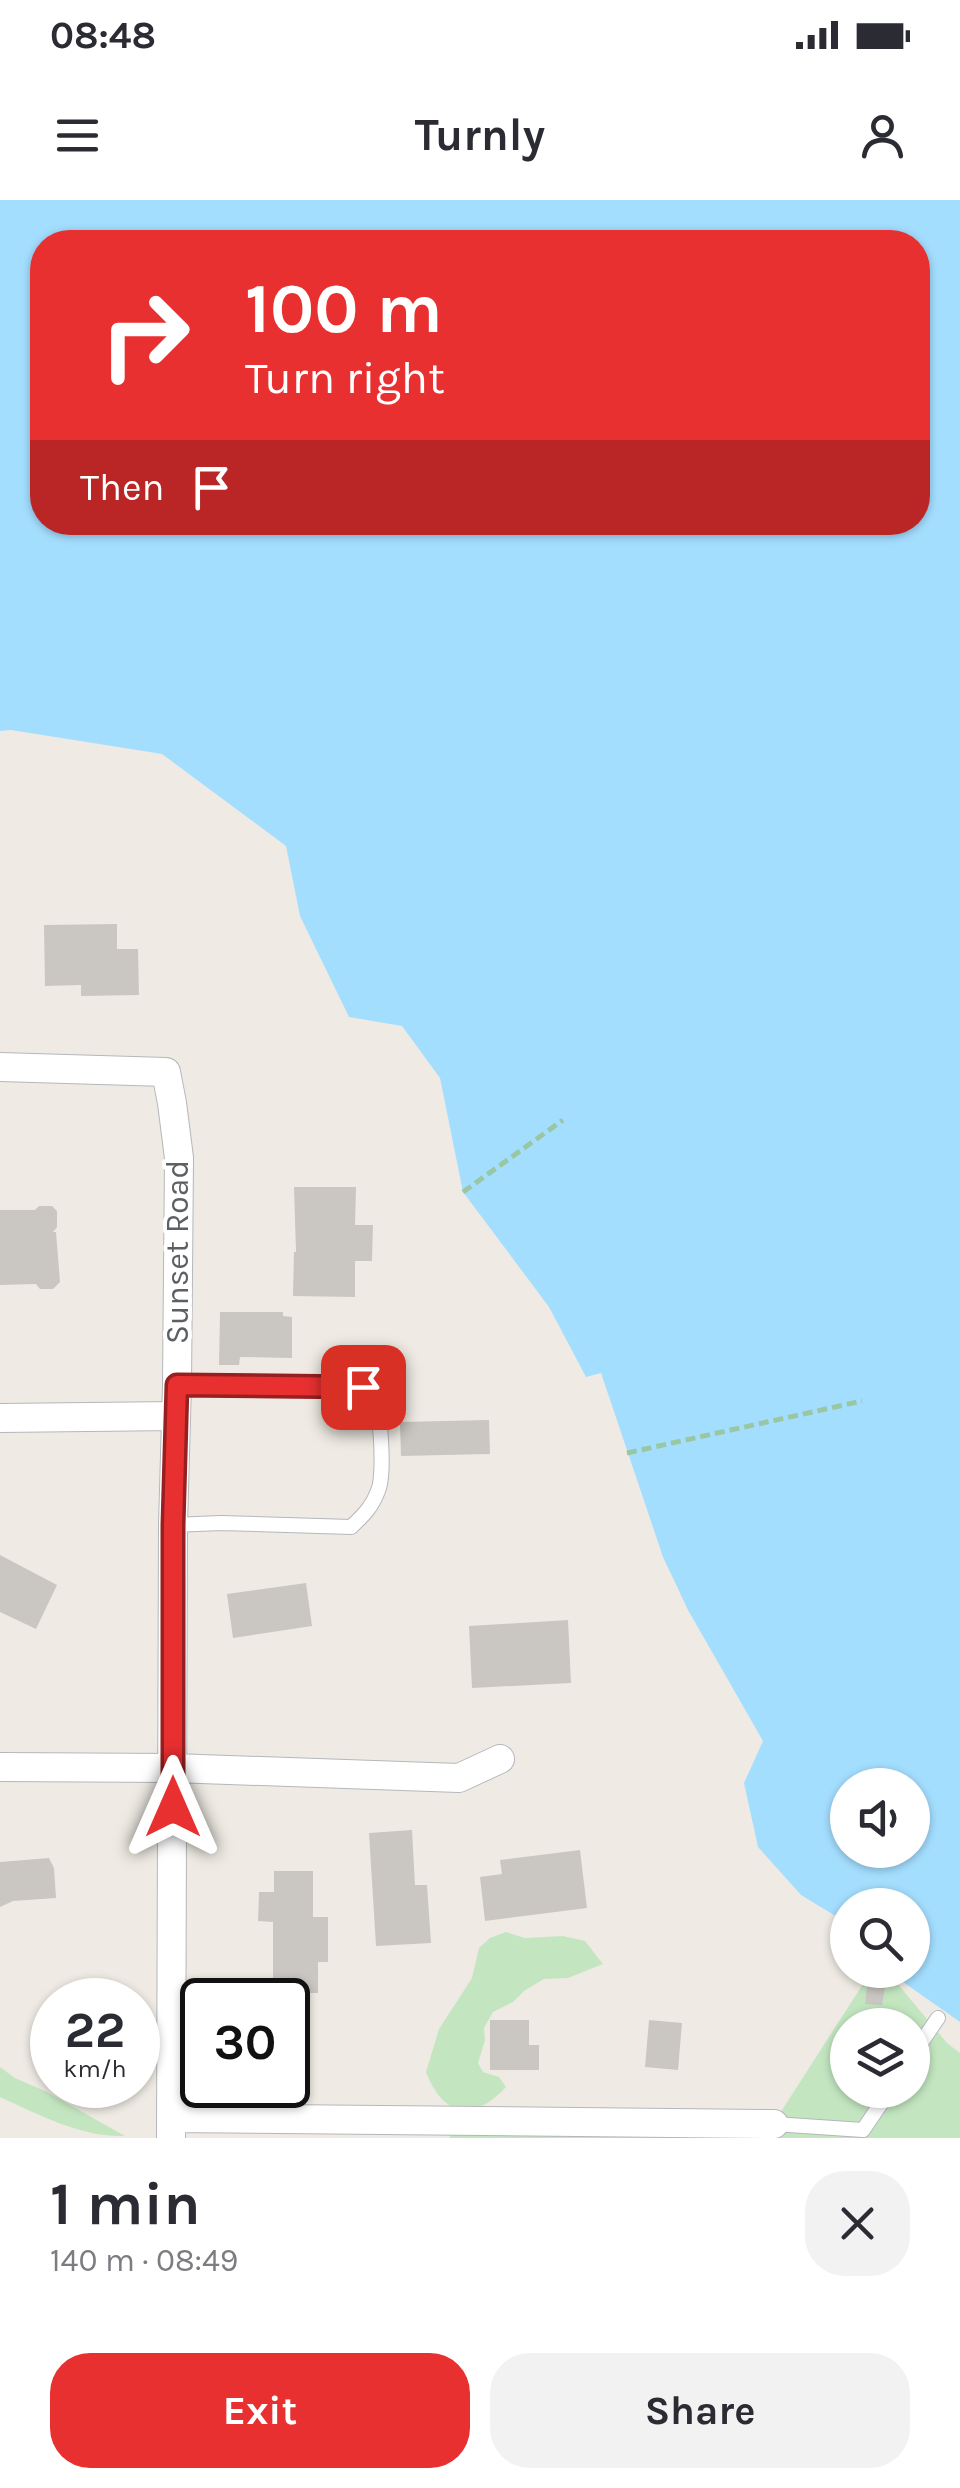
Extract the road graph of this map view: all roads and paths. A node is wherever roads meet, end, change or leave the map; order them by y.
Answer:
1 (0, 1066) edge
2 (563, 1120) dead end
3 (463, 1192) dead end
4 (177, 1385) junction
5 (862, 1401) dead end
6 (176, 1416) junction
7 (0, 1418) edge
8 (628, 1453) dead end
9 (173, 1525) junction
10 (500, 1759) dead end
11 (0, 1767) edge
12 (173, 1768) junction
13 (938, 2018) dead end
14 (930, 2030) edge
15 (878, 2108) edge
16 (774, 2124) joint
17 (171, 2128) edge

1 - 4 street, Sunset Road
2 - 3 path
4 - 6 street, Sunset Road
4 - 9 lane
5 - 8 path
6 - 7 street
6 - 9 street, Sunset Road
9 - 12 street, Sunset Road
10 - 12 street
11 - 12 street
12 - 17 street, Sunset Road
13 - 14 lane
15 - 16 lane
16 - 17 street

